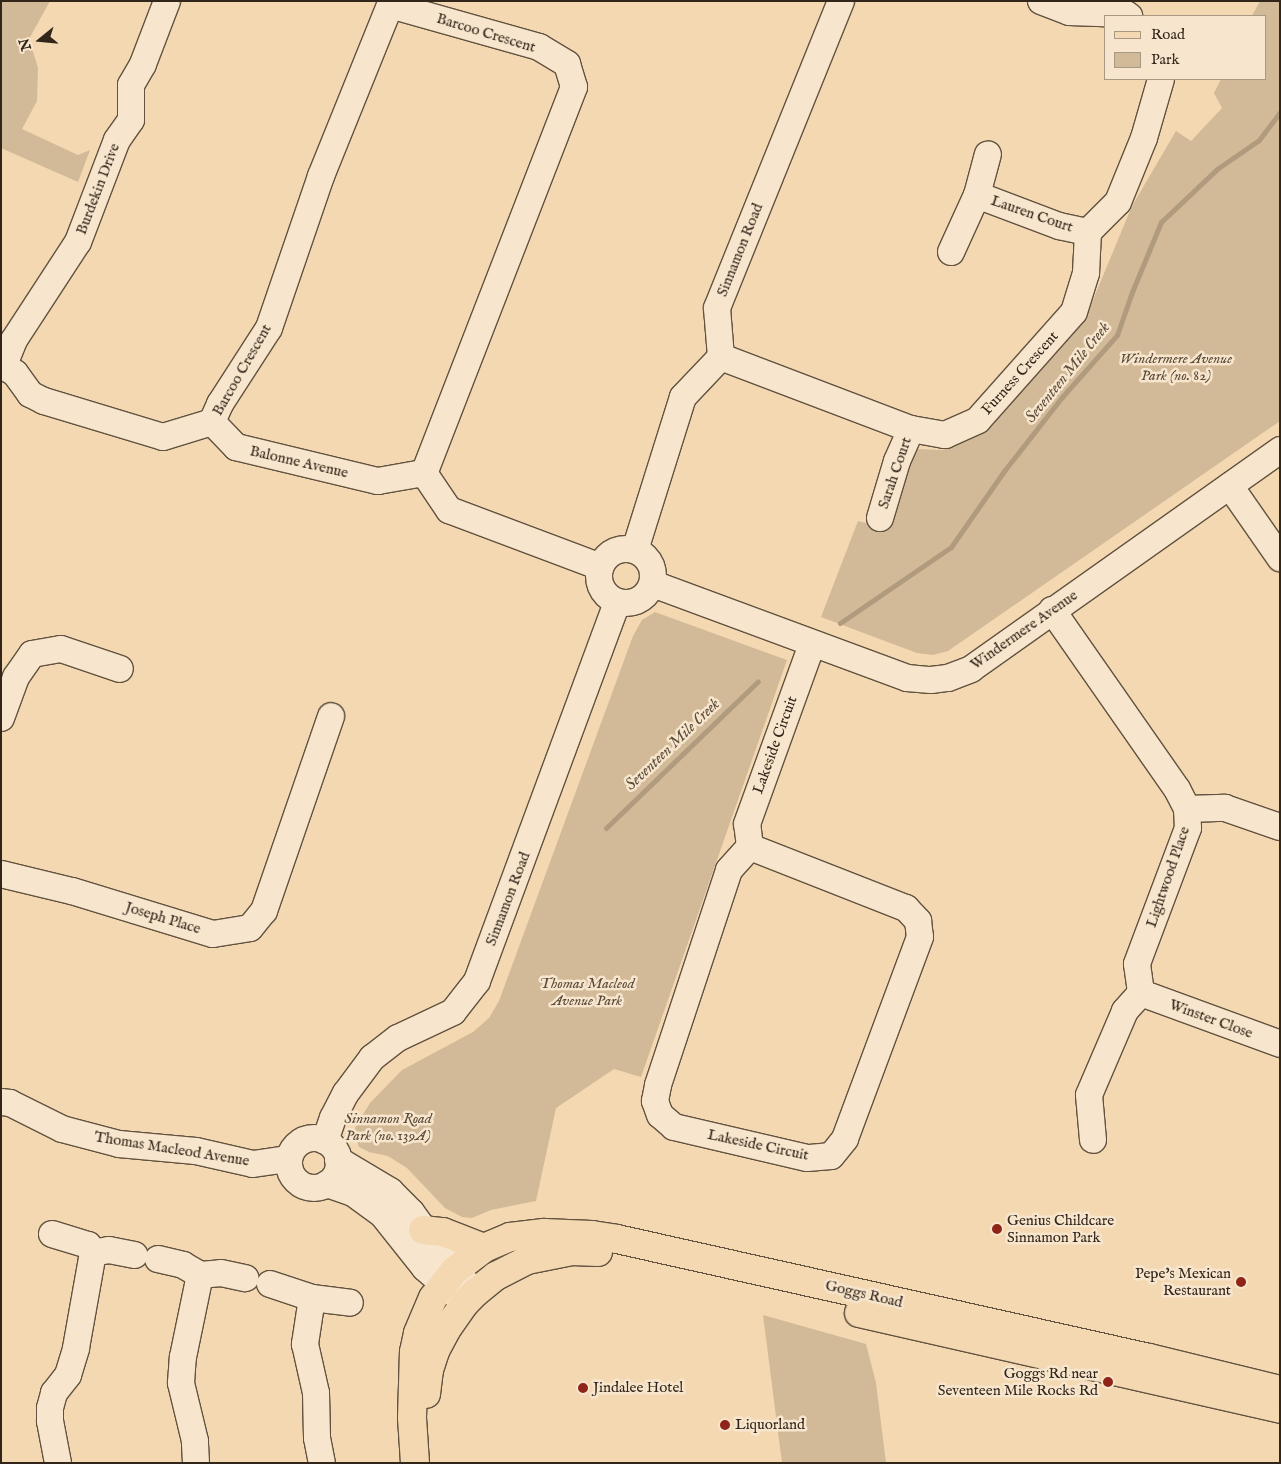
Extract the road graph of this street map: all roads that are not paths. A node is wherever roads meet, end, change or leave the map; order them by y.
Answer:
1 (167, 1) edge
2 (840, 1) edge
3 (1041, 1) edge
4 (390, 3) edge
5 (1129, 11) edge
6 (1161, 80) edge
7 (988, 154) dead end
8 (977, 195) junction
9 (1088, 232) junction
10 (950, 252) dead end
11 (721, 357) junction
12 (3, 365) edge
13 (212, 422) junction
14 (911, 429) junction
15 (1280, 450) edge
16 (424, 474) junction
17 (1230, 486) junction
18 (880, 518) dead end
19 (635, 550) junction
20 (1280, 558) edge
21 (601, 567) junction
22 (652, 584) junction
23 (617, 602) junction
24 (1052, 610) junction
25 (812, 644) junction
26 (120, 669) dead end
27 (331, 716) dead end
28 (1, 718) edge
29 (1187, 809) junction
30 (1280, 827) edge
31 (750, 847) junction
32 (1, 874) edge
33 (1141, 993) junction
34 (1280, 1044) edge
35 (1, 1102) edge
36 (1093, 1140) dead end
37 (332, 1150) junction
38 (289, 1159) junction
39 (327, 1184) junction
40 (422, 1230) junction
41 (52, 1234) dead end
42 (484, 1248) junction
43 (93, 1253) junction
44 (200, 1276) junction
45 (448, 1277) junction
46 (312, 1298) junction
47 (470, 1298) junction
48 (350, 1303) dead end
49 (1280, 1390) edge
50 (1280, 1409) edge
51 (58, 1463) edge
52 (196, 1463) edge
53 (322, 1463) edge
54 (415, 1463) edge
55 (433, 1463) edge

1 - 12 street, Burdekin Drive
2 - 11 street, Sinnamon Road
3 - 5 street
4 - 13 street, Barcoo Crescent
4 - 16 street, Barcoo Crescent
6 - 9 street
7 - 8 street, Lauren Court
8 - 9 street, Lauren Court
8 - 10 street, Lauren Court
9 - 14 street, Furness Crescent
11 - 14 street, Furness Crescent
11 - 19 street
12 - 13 street
13 - 16 street, Balonne Avenue
14 - 18 street, Sarah Court
15 - 17 street, Windermere Avenue
16 - 21 street
17 - 20 street
17 - 24 street, Windermere Avenue
19 - 21 street
19 - 22 street
21 - 23 street
22 - 23 street
22 - 25 street, Windermere Avenue
23 - 37 street, Sinnamon Road
24 - 25 street, Windermere Avenue
24 - 29 street, Lightwood Place
25 - 31 street, Lakeside Circuit
26 - 28 street
27 - 32 street, Joseph Place
29 - 30 street
29 - 33 street, Lightwood Place
31 - 31 street, Lakeside Circuit
33 - 34 street, Winster Close
33 - 36 street
35 - 38 street, Thomas Macleod Avenue
37 - 38 street
37 - 39 street
37 - 40 street
38 - 39 street
39 - 45 street
40 - 42 main road
40 - 45 street
41 - 43 street
42 - 45 main road, Goggs Road
42 - 49 main road, Goggs Road
43 - 44 street
43 - 51 street
44 - 46 street
44 - 52 street
45 - 47 street
45 - 54 main road
46 - 48 street
46 - 53 street
47 - 50 main road, Goggs Road
47 - 55 main road

